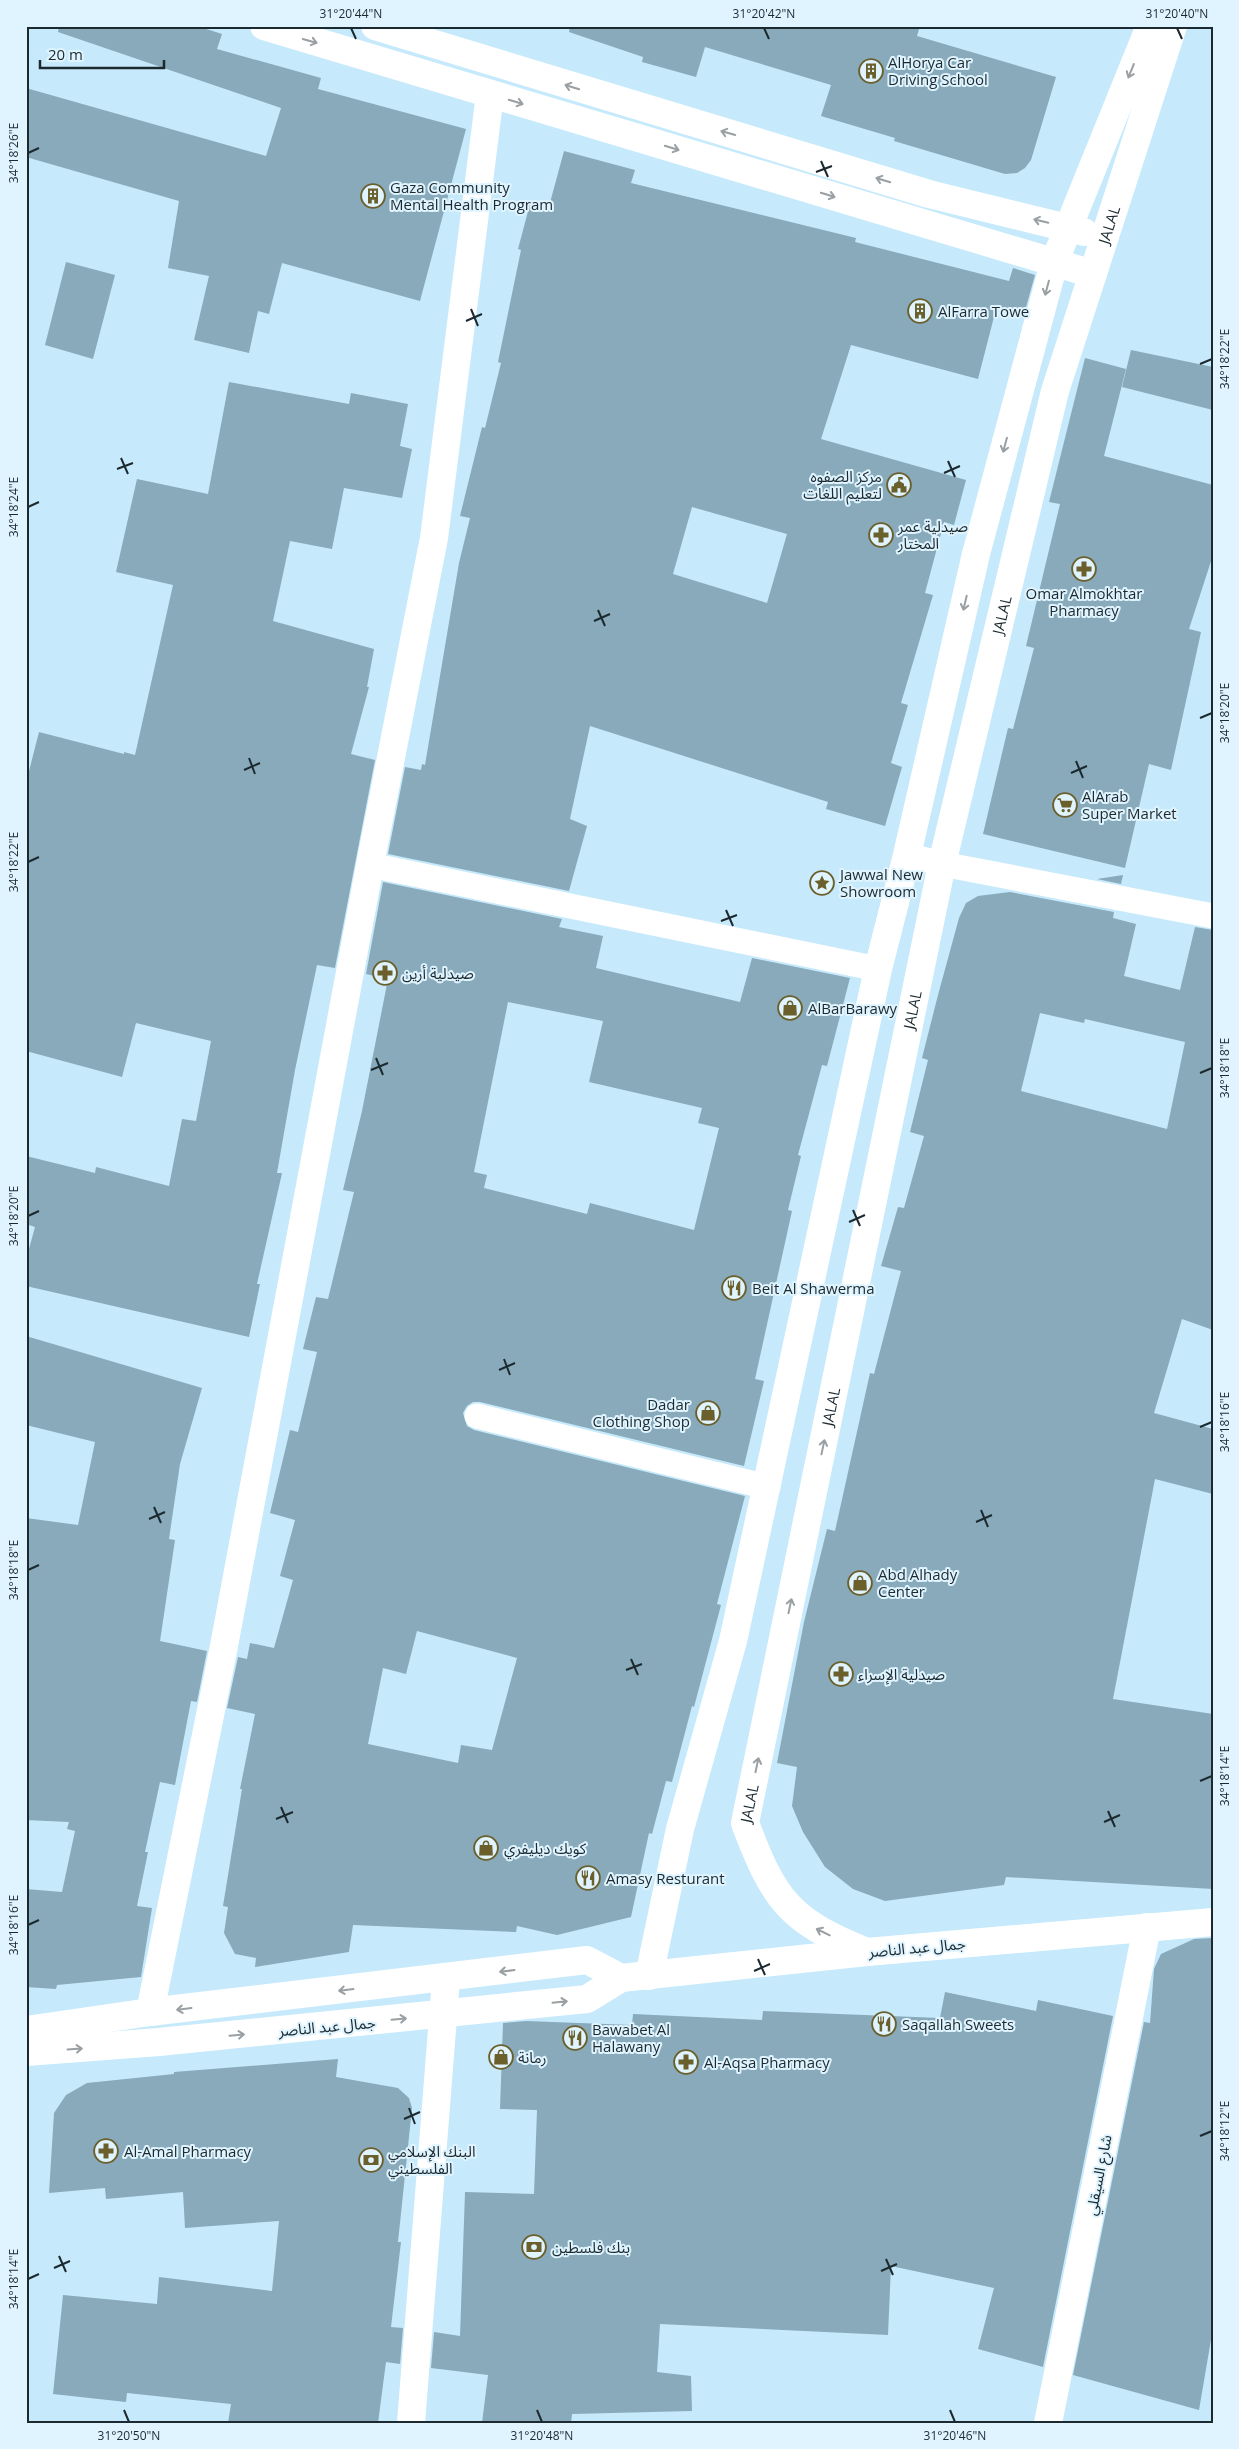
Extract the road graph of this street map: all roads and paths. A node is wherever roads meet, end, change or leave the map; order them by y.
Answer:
1 (264, 26) edge
2 (376, 26) edge
3 (1150, 26) edge
4 (1173, 26) edge
5 (490, 94) junction
6 (1067, 227) junction
7 (1105, 238) junction
8 (1054, 262) junction
9 (1093, 274) junction
10 (907, 855) junction
11 (942, 864) junction
12 (370, 866) junction
13 (1213, 916) edge
14 (878, 969) junction
15 (477, 1416) dead end
16 (768, 1487) junction
17 (1213, 1922) edge
18 (1147, 1926) junction
19 (868, 1952) junction
20 (649, 1976) junction
21 (446, 1978) junction
22 (621, 1978) junction
23 (150, 2012) junction
24 (443, 2015) junction
25 (26, 2030) edge
26 (26, 2052) edge
27 (411, 2423) edge
28 (1048, 2423) edge

1 -> 5 main road
6 -> 2 main road
3 -> 6 main road
4 - 7 main road, JALAL
5 -> 8 main road
5 - 12 main road
6 - 7 main road
6 - 8 main road
7 - 9 main road, JALAL
8 - 9 main road
8 -> 10 main road
9 - 11 main road, JALAL
10 - 11 lane
10 - 14 main road
11 - 13 lane
19 -> 11 main road, JALAL
12 - 14 lane
12 - 23 main road
14 - 16 main road
15 - 16 lane
16 - 20 main road
17 - 18 main road, جمال عبد الناصر
18 - 19 main road, جمال عبد الناصر
18 - 28 main road, شارع السيقلي
19 - 20 main road, جمال عبد الناصر
20 - 22 main road, جمال عبد الناصر
22 -> 21 main road
21 -> 23 main road
21 - 24 main road
24 -> 22 main road, جمال عبد الناصر
23 - 25 main road
26 -> 24 main road, جمال عبد الناصر
24 - 27 main road

